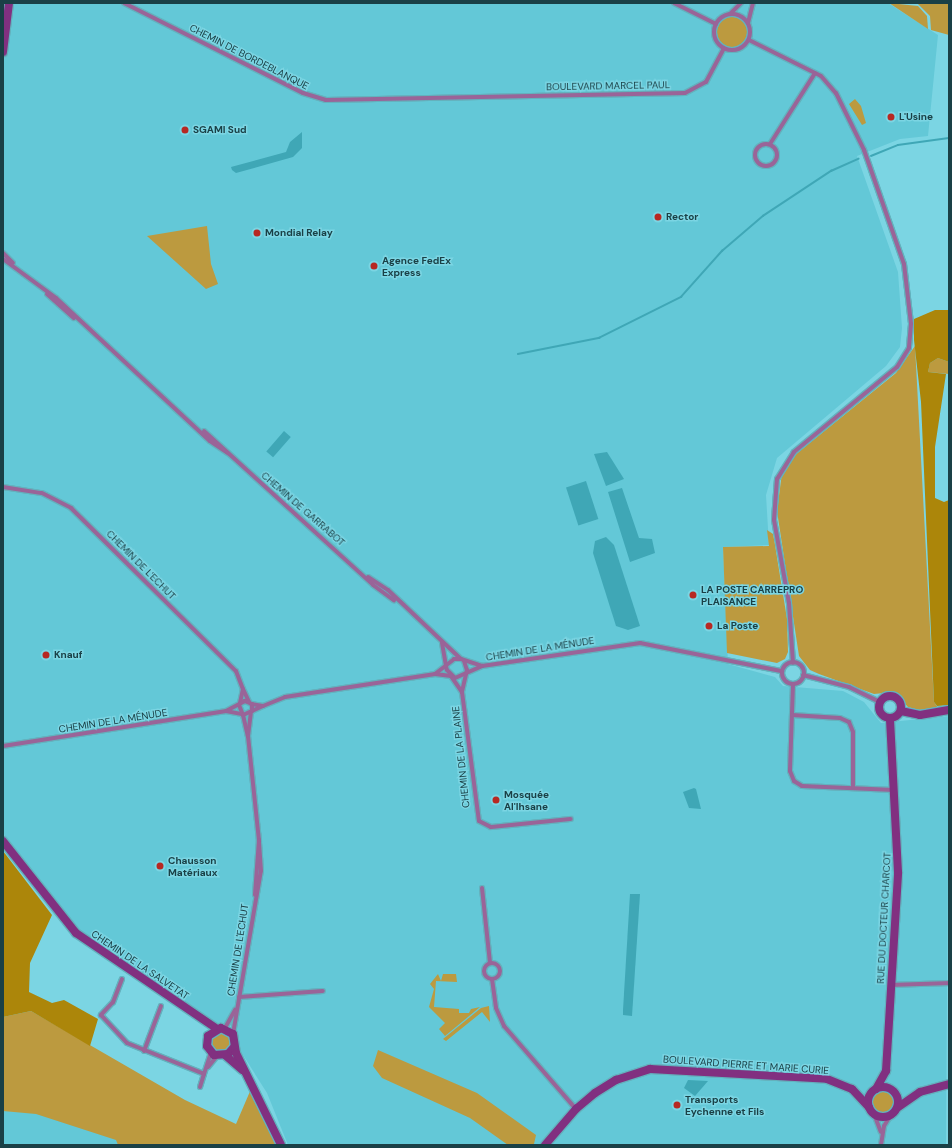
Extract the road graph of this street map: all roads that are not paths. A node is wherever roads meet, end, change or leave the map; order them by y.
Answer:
1 (9, 3) edge
2 (124, 3) edge
3 (674, 3) edge
4 (741, 3) edge
5 (753, 3) edge
6 (730, 14) junction
7 (716, 24) junction
8 (748, 24) junction
9 (4, 32) edge
10 (749, 40) junction
11 (724, 48) junction
12 (3, 52) edge
13 (814, 73) junction
14 (469, 97) joint
15 (770, 144) junction
16 (3, 253) edge
17 (3, 259) edge
18 (13, 264) junction
19 (3, 487) edge
20 (442, 642) junction
21 (462, 660) junction
22 (449, 663) junction
23 (793, 663) junction
24 (482, 666) junction
25 (782, 671) junction
26 (466, 673) junction
27 (435, 674) junction
28 (803, 675) junction
29 (451, 676) junction
30 (793, 684) junction
31 (243, 689) junction
32 (462, 692) junction
33 (880, 702) junction
34 (250, 703) junction
35 (240, 704) junction
36 (263, 706) junction
37 (949, 710) edge
38 (226, 711) junction
39 (901, 711) junction
40 (252, 712) junction
41 (242, 714) junction
42 (792, 715) junction
43 (890, 719) junction
44 (248, 736) junction
45 (3, 746) edge
46 (853, 788) junction
47 (894, 790) junction
48 (570, 819) dead end
49 (3, 841) edge
50 (482, 888) dead end
51 (490, 963) junction
52 (122, 979) dead end
53 (492, 979) junction
54 (949, 983) edge
55 (891, 985) junction
56 (323, 991) dead end
57 (239, 997) junction
58 (161, 1006) dead end
59 (236, 1008) junction
60 (192, 1011) junction
61 (216, 1028) junction
62 (225, 1028) junction
63 (232, 1034) junction
64 (208, 1036) junction
65 (234, 1048) junction
66 (144, 1051) junction
67 (218, 1054) junction
68 (208, 1067) junction
69 (886, 1070) junction
70 (204, 1074) junction
71 (249, 1078) junction
72 (949, 1084) edge
73 (200, 1087) dead end
74 (852, 1089) junction
75 (875, 1090) junction
76 (895, 1092) junction
77 (920, 1092) junction
78 (869, 1107) junction
79 (897, 1108) junction
80 (576, 1109) junction
81 (874, 1114) junction
82 (891, 1115) junction
83 (882, 1134) junction
84 (281, 1145) edge
85 (545, 1145) edge
86 (881, 1145) edge

1 - 9 street
2 - 14 street, CHEMIN DE BORDEBLANQUE
3 - 7 street
4 - 6 street
5 - 8 street
6 - 7 street
6 - 8 street
7 - 11 street
8 - 10 street
9 - 12 street
10 - 11 street
10 - 13 street
11 - 14 street, BOULEVARD MARCEL PAUL
13 - 15 street
13 - 23 street
15 - 15 street
16 - 18 street, CHEMIN DE GARRABOT
17 - 18 street, CHEMIN DE GARRABOT
18 - 20 street, CHEMIN DE GARRABOT
19 - 31 street, CHEMIN DE L'ECHUT
20 - 21 street, CHEMIN DE GARRABOT
20 - 22 street
21 - 22 street
21 - 24 street, CHEMIN DE LA MÉNUDE
21 - 26 street
22 - 27 street
22 - 29 street
23 - 25 street
23 - 28 street
24 - 25 street, CHEMIN DE LA MÉNUDE
24 - 26 street, CHEMIN DE LA MÉNUDE
25 - 30 street
26 - 29 street, CHEMIN DE LA MÉNUDE
26 - 32 street, CHEMIN DE LA PLAINE
27 - 29 street
27 - 36 street
28 - 30 street
28 - 33 street
29 - 32 street, CHEMIN DE LA PLAINE
30 - 42 street
31 - 34 street, CHEMIN DE L'ECHUT
31 - 35 street
32 - 48 street, CHEMIN DE LA PLAINE
33 - 39 street
33 - 43 street
34 - 35 street, CHEMIN DE LA MÉNUDE
34 - 36 street
34 - 40 street, CHEMIN DE L'ECHUT
35 - 38 street, CHEMIN DE LA MÉNUDE
35 - 41 street, CHEMIN DE L'ECHUT
36 - 40 street
37 - 39 street
38 - 41 street, CHEMIN DE LA MÉNUDE
38 - 45 street, CHEMIN DE LA MÉNUDE
39 - 43 street
40 - 41 street
40 - 44 street, CHEMIN DE L'ECHUT
41 - 44 street, CHEMIN DE L'ECHUT
42 - 46 street
42 - 46 street
43 - 47 street, RUE DU DOCTEUR CHARCOT
44 - 57 street, CHEMIN DE L'ECHUT
46 - 47 street
47 - 55 street, RUE DU DOCTEUR CHARCOT
49 - 60 street, CHEMIN DE LA SALVETAT
50 - 51 street
51 - 53 street
51 - 53 street
52 - 66 street
53 - 80 street
54 - 55 street
55 - 69 street, RUE DU DOCTEUR CHARCOT
56 - 57 street
57 - 59 street, CHEMIN DE L'ECHUT
58 - 66 street
59 - 62 street, CHEMIN DE L'ECHUT
59 - 63 street, CHEMIN DE L'ECHUT
60 - 61 street, CHEMIN DE LA SALVETAT
60 - 64 street, CHEMIN DE LA SALVETAT
61 - 62 street
61 - 64 street
62 - 63 street
63 - 65 street
64 - 67 street, CHEMIN DE LA SALVETAT
65 - 67 street
65 - 71 street
66 - 70 street
67 - 68 street
67 - 68 street
67 - 71 street
68 - 70 street
69 - 75 street, RUE DU DOCTEUR CHARCOT
69 - 76 street, RUE DU DOCTEUR CHARCOT
70 - 73 street
71 - 84 street
72 - 77 street
74 - 75 street, BOULEVARD PIERRE ET MARIE CURIE
74 - 78 street, BOULEVARD PIERRE ET MARIE CURIE
74 - 80 street, BOULEVARD PIERRE ET MARIE CURIE
75 - 76 street
75 - 78 street
76 - 77 street
76 - 79 street
77 - 79 street
78 - 81 street
79 - 82 street
80 - 85 street, BOULEVARD PIERRE ET MARIE CURIE
81 - 82 street
81 - 83 street
82 - 83 street
83 - 86 street

